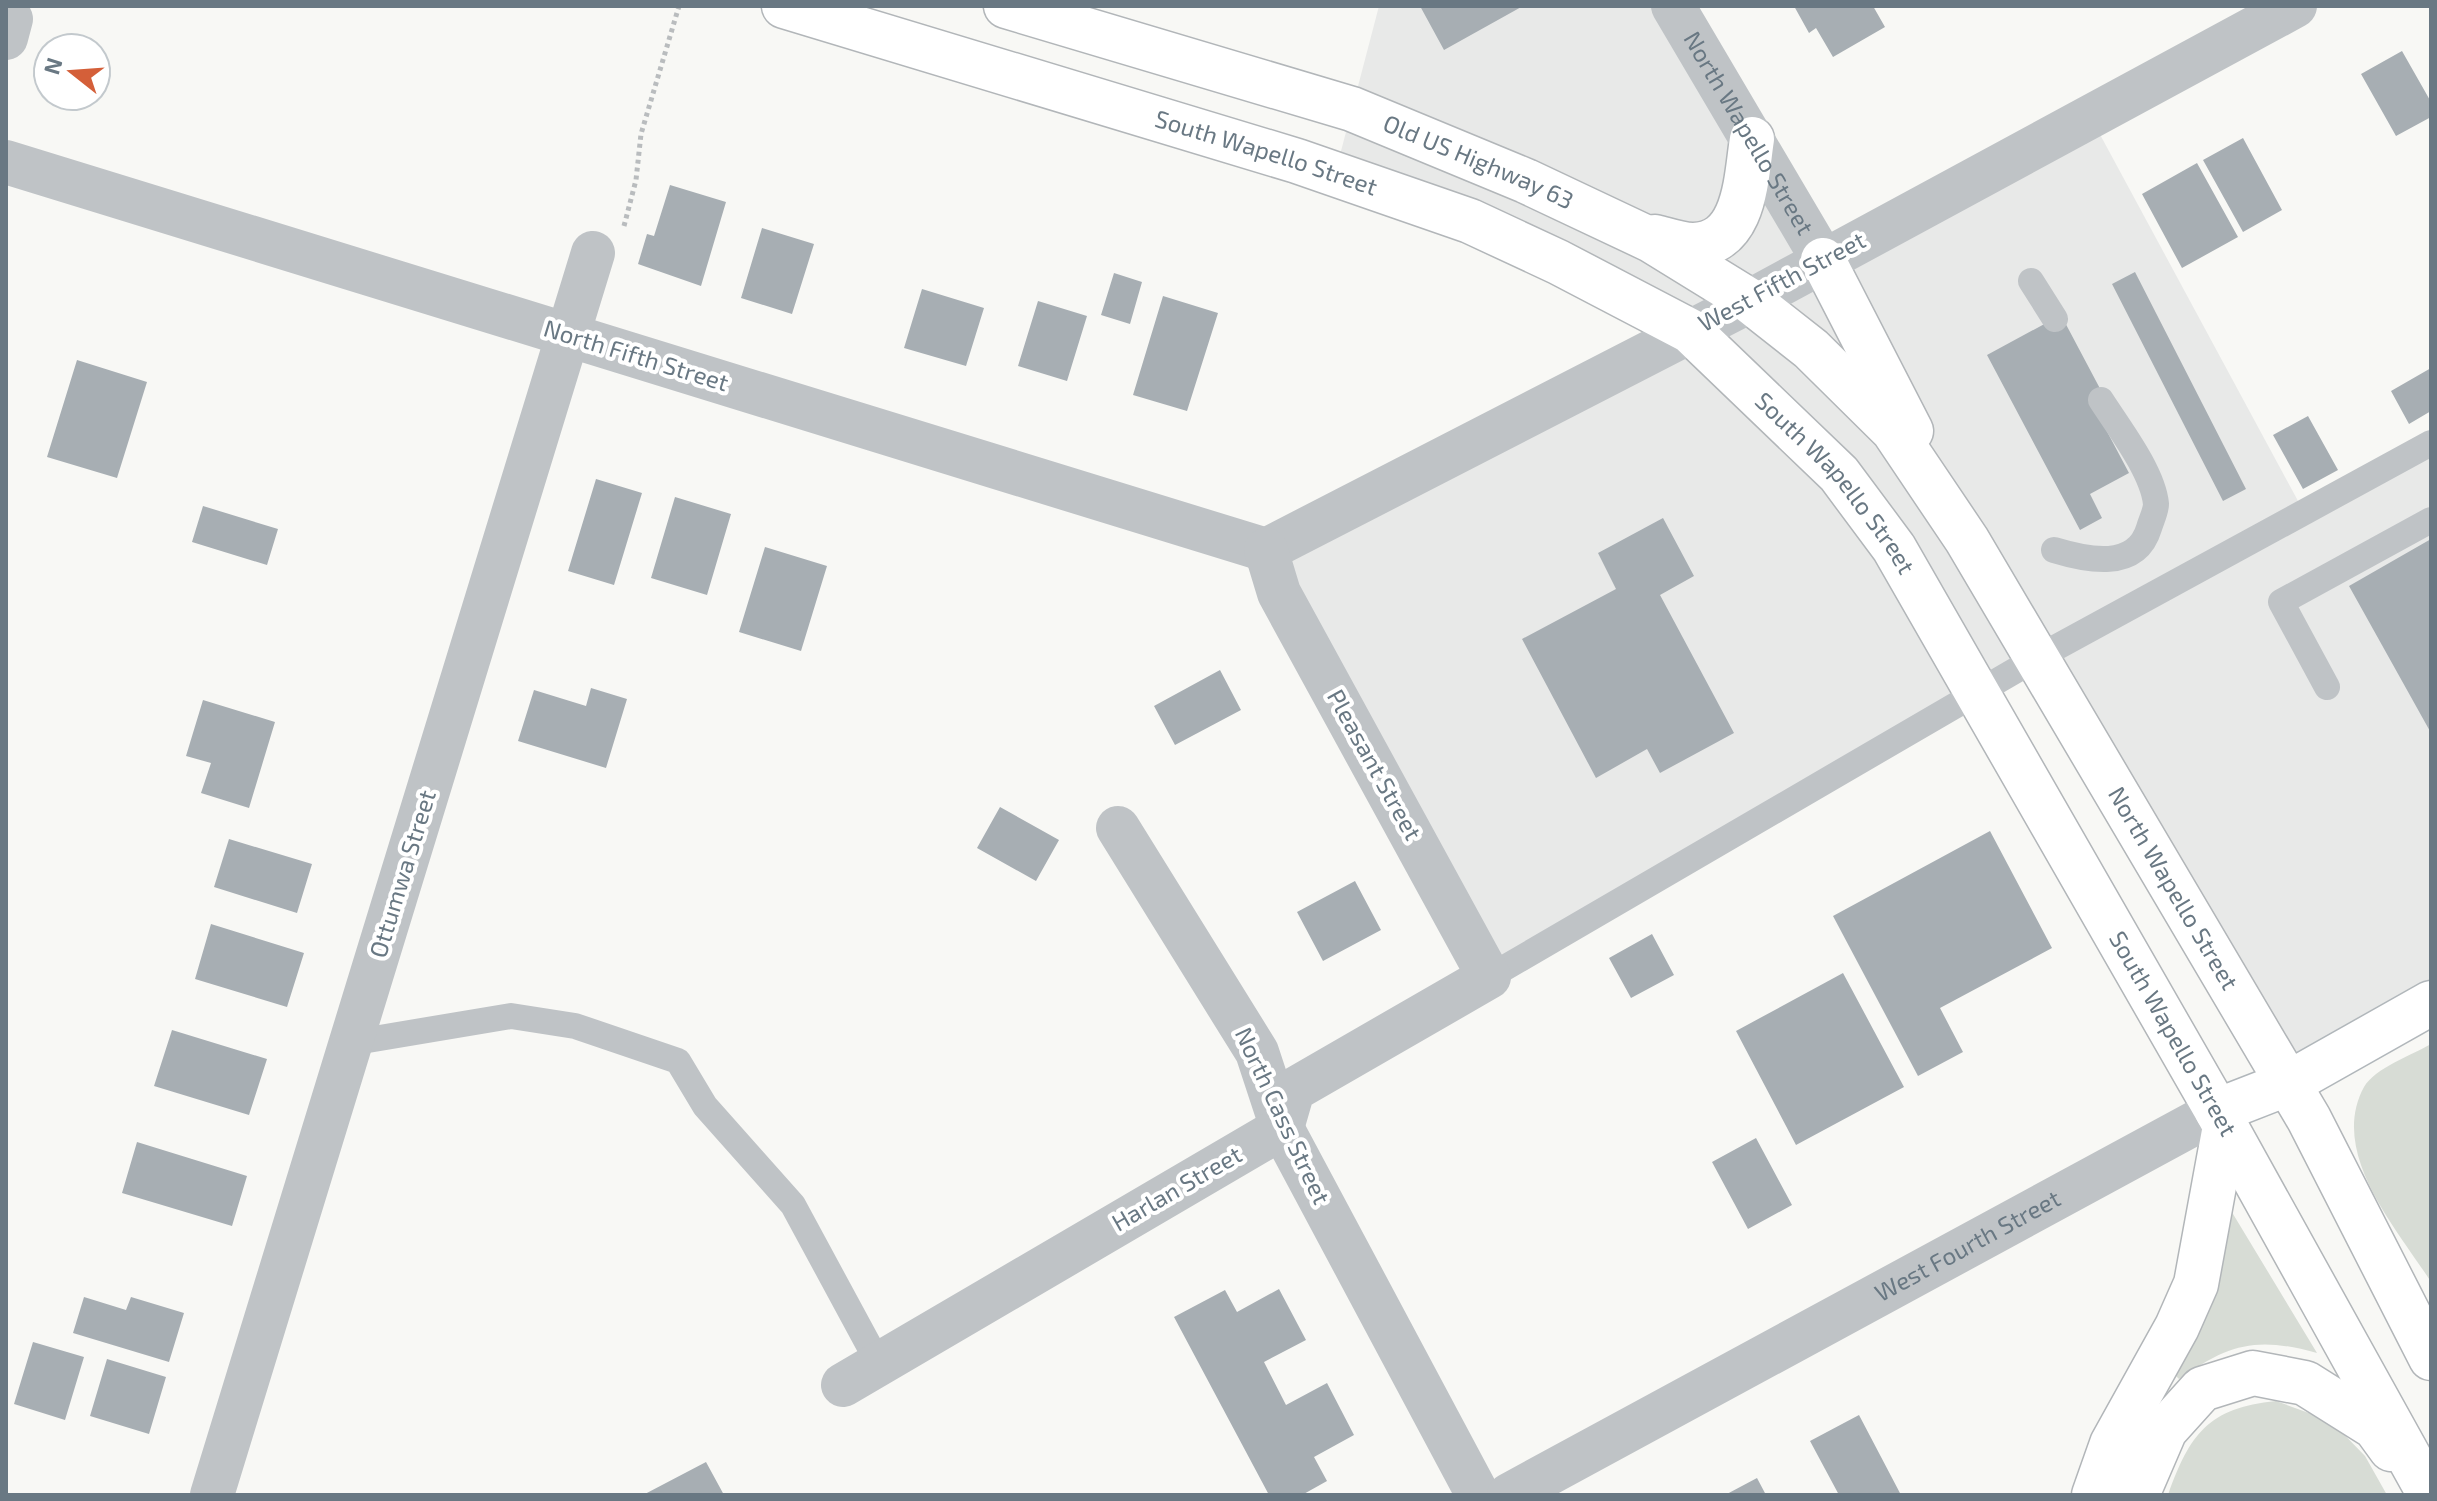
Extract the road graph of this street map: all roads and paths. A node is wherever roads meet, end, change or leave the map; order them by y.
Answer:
1 (679, 6) edge
2 (784, 6) edge
3 (1006, 6) edge
4 (1673, 6) edge
5 (2295, 6) edge
6 (641, 134) dead end
7 (1752, 139) junction
8 (6, 162) edge
9 (1636, 233) junction
10 (593, 253) dead end
11 (1823, 260) junction
12 (2031, 281) dead end
13 (1750, 301) junction
14 (2055, 319) dead end
15 (1690, 331) junction
16 (569, 335) junction
17 (2101, 400) dead end
18 (1893, 430) joint
19 (2431, 443) edge
20 (2431, 520) edge
21 (1967, 540) junction
22 (1266, 550) junction
23 (2054, 550) dead end
24 (2035, 659) junction
25 (2327, 687) dead end
26 (1979, 691) junction
27 (1118, 828) dead end
28 (1489, 977) junction
29 (2431, 1003) edge
30 (350, 1043) junction
31 (2289, 1083) junction
32 (2221, 1118) junction
33 (1282, 1128) junction
34 (2431, 1358) edge
35 (861, 1375) joint
36 (212, 1495) edge
37 (1478, 1495) edge
38 (1509, 1495) edge
39 (2094, 1495) edge
40 (2137, 1495) edge
41 (2427, 1495) edge

1 - 6 path
2 - 15 main road, South Wapello Street
3 - 9 main road, Old US Highway 63
4 - 7 street, North Wapello Street
5 - 11 street, West Fifth Street
7 - 9 main road
7 - 11 street, North Wapello Street
8 - 16 street, North Fifth Street
9 - 13 main road, Old US Highway 63
10 - 16 street, Ottumwa Street
11 - 13 street, West Fifth Street
11 - 21 main road
12 - 14 lane
13 - 15 street, West Fifth Street
13 - 18 main road, Old US Highway 63
15 - 22 street, West Fifth Street
15 - 26 main road, South Wapello Street
16 - 22 street, North Fifth Street
16 - 30 street, Ottumwa Street
17 - 23 lane
18 - 21 main road, North Wapello Street
19 - 24 lane
20 - 25 lane
21 - 24 main road, North Wapello Street
22 - 28 street, Pleasant Street
24 - 26 lane
24 - 31 main road, North Wapello Street
26 - 28 lane
26 - 32 main road, South Wapello Street
27 - 33 street, North Cass Street
28 - 33 street
29 - 31 main road, West Fourth Street
30 - 35 lane
30 - 36 street, Ottumwa Street
31 - 32 main road, West Fourth Street
31 - 34 main road, North Wapello Street
32 - 38 street, West Fourth Street
32 - 39 main road
32 - 41 main road, South Wapello Street
33 - 35 street, Harlan Street
33 - 37 street, North Cass Street
40 - 41 main road

